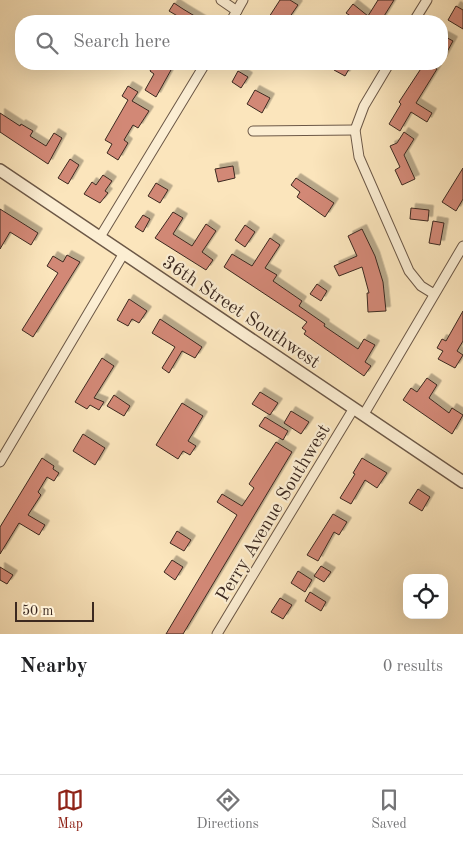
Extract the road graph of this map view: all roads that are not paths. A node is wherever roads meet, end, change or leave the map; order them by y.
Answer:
1 (221, 0) edge
2 (244, 0) edge
3 (427, 0) edge
4 (237, 11) junction
5 (235, 15) edge
6 (418, 15) edge
7 (201, 70) edge
8 (385, 70) edge
9 (355, 130) junction
10 (254, 131) dead end
11 (0, 170) edge
12 (100, 237) junction
13 (463, 246) edge
14 (124, 253) junction
15 (434, 294) junction
16 (359, 411) junction
17 (0, 462) edge
18 (463, 482) edge
19 (217, 634) edge

1 - 4 street
2 - 4 street
3 - 6 street
4 - 5 street
7 - 12 street
8 - 9 street
9 - 10 street
9 - 15 street
11 - 12 street, 36th Street Southwest
12 - 14 street, 36th Street Southwest
13 - 15 street, Perry Avenue Southwest
14 - 16 street, 36th Street Southwest
14 - 17 street
15 - 16 street, Perry Avenue Southwest
16 - 18 street, 36th Street Southwest
16 - 19 street, Perry Avenue Southwest

